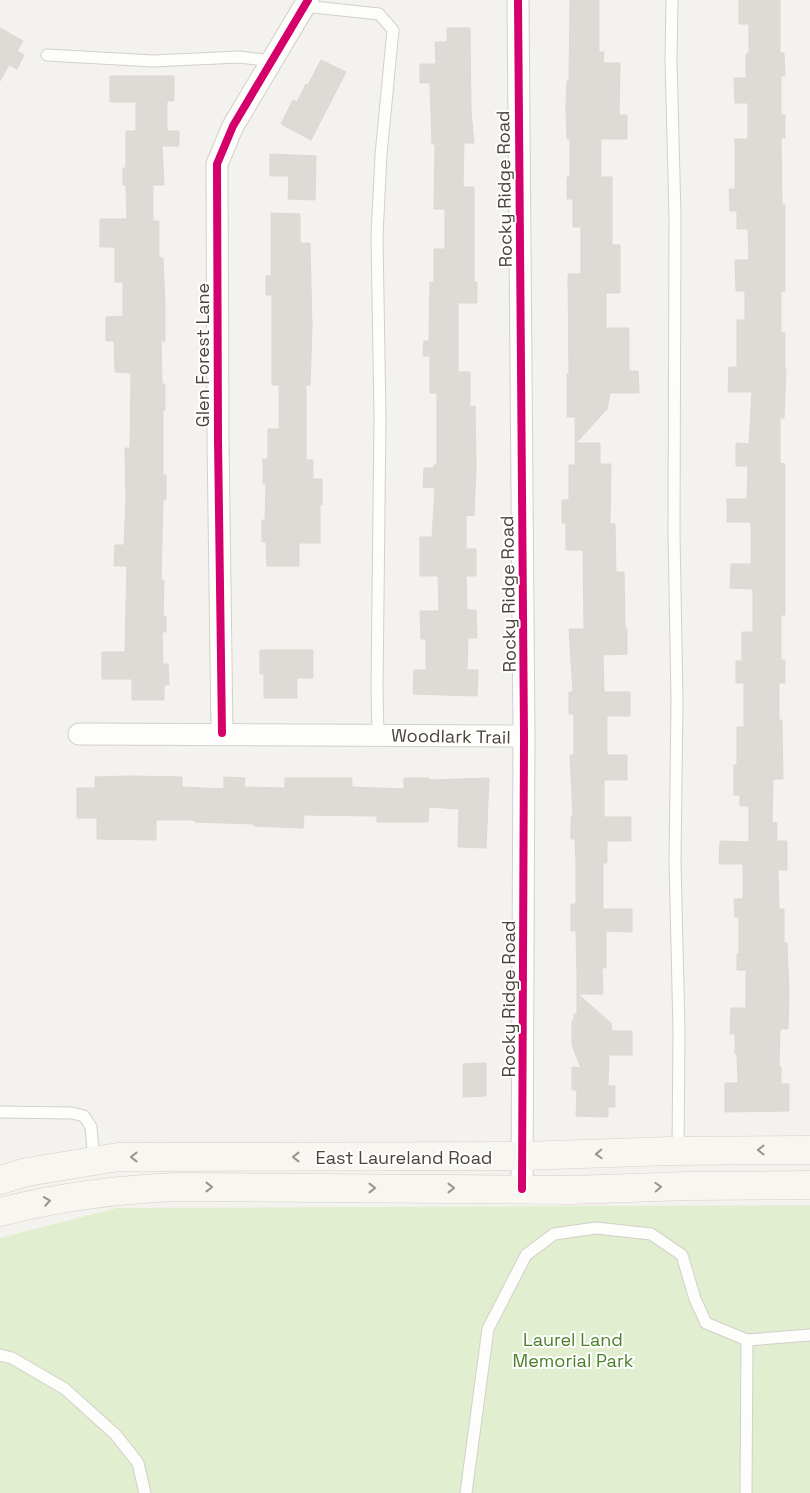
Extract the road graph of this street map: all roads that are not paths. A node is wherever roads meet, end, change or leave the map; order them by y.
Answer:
1 (518, 0) edge
2 (672, 0) edge
3 (306, 3) edge
4 (47, 55) dead end
5 (272, 61) junction
6 (222, 733) junction
7 (79, 734) dead end
8 (378, 735) junction
9 (524, 736) junction
10 (0, 1112) edge
11 (810, 1150) edge
12 (678, 1151) junction
13 (522, 1156) junction
14 (94, 1161) junction
15 (0, 1171) edge
16 (28, 1172) junction
17 (0, 1180) edge
18 (810, 1185) edge
19 (522, 1189) junction
20 (0, 1212) edge
21 (810, 1335) edge
22 (748, 1340) junction
23 (0, 1355) edge
24 (144, 1493) edge
25 (466, 1493) edge
26 (746, 1493) edge

1 - 9 street, Rocky Ridge Road
2 - 12 lane
3 - 5 street, Glen Forest Lane
3 - 8 lane
4 - 5 lane
5 - 6 street, Glen Forest Lane
6 - 7 street, Woodlark Trail
6 - 8 street, Woodlark Trail
8 - 9 street, Woodlark Trail
9 - 13 street, Rocky Ridge Road
10 - 14 lane
11 -> 12 main road, East Laureland Road
12 -> 13 main road, East Laureland Road
13 -> 14 main road, East Laureland Road
13 - 19 street, Rocky Ridge Road
14 - 16 main road, East Laureland Road
15 - 16 main road
16 - 17 main road, East Laureland Road
19 -> 18 main road, East Laureland Road
20 -> 19 main road, East Laureland Road
21 - 22 lane
22 - 25 lane
22 - 26 lane
23 - 24 lane

